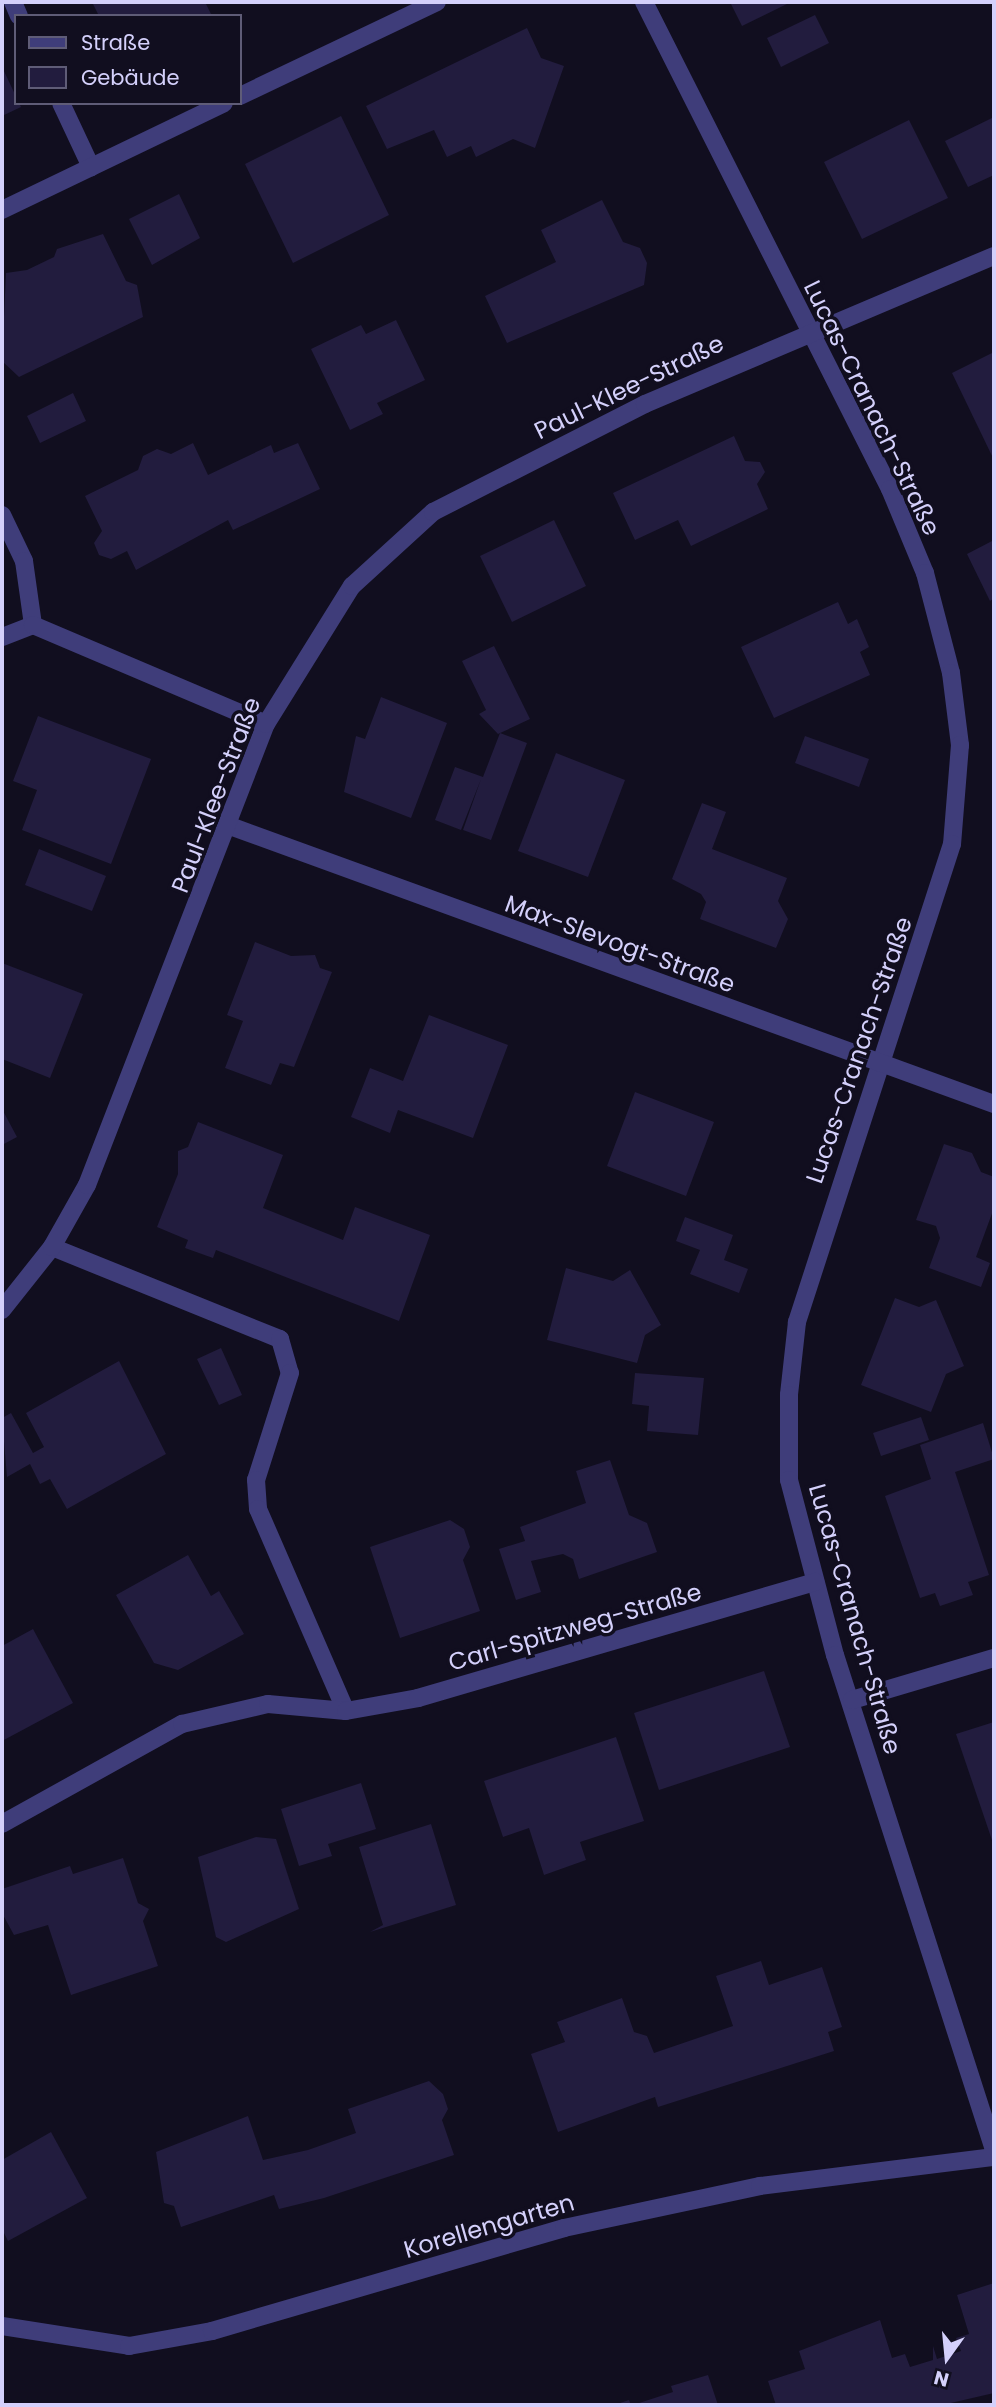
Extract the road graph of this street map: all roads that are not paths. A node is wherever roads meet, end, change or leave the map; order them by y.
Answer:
1 (437, 2) edge
2 (644, 2) edge
3 (242, 95) edge
4 (62, 105) edge
5 (221, 105) edge
6 (91, 167) junction
7 (2, 210) edge
8 (994, 256) edge
9 (807, 331) junction
10 (2, 514) edge
11 (33, 625) junction
12 (2, 637) edge
13 (266, 724) junction
14 (230, 826) junction
15 (880, 1066) junction
16 (994, 1104) edge
17 (52, 1247) junction
18 (2, 1310) edge
19 (815, 1582) junction
20 (994, 1658) edge
21 (852, 1700) junction
22 (346, 1711) junction
23 (2, 1824) edge
24 (994, 2150) edge
25 (994, 2157) edge
26 (2, 2326) edge

1 - 3 street
2 - 9 street, Lucas-Cranach-Straße
4 - 6 street
5 - 6 street
6 - 7 street
8 - 9 street, Paul-Klee-Straße
9 - 13 street, Paul-Klee-Straße
9 - 15 street, Lucas-Cranach-Straße
10 - 11 street
11 - 12 street
11 - 13 street
13 - 14 street, Paul-Klee-Straße
14 - 15 street, Max-Slevogt-Straße
14 - 17 street, Paul-Klee-Straße
15 - 16 street, Max-Slevogt-Straße
15 - 19 street, Lucas-Cranach-Straße
17 - 18 street, Paul-Klee-Straße
17 - 22 street
19 - 21 street, Lucas-Cranach-Straße
19 - 22 street, Carl-Spitzweg-Straße
20 - 21 street
21 - 24 street, Lucas-Cranach-Straße
22 - 23 street, Carl-Spitzweg-Straße
25 - 26 street, Korellengarten

